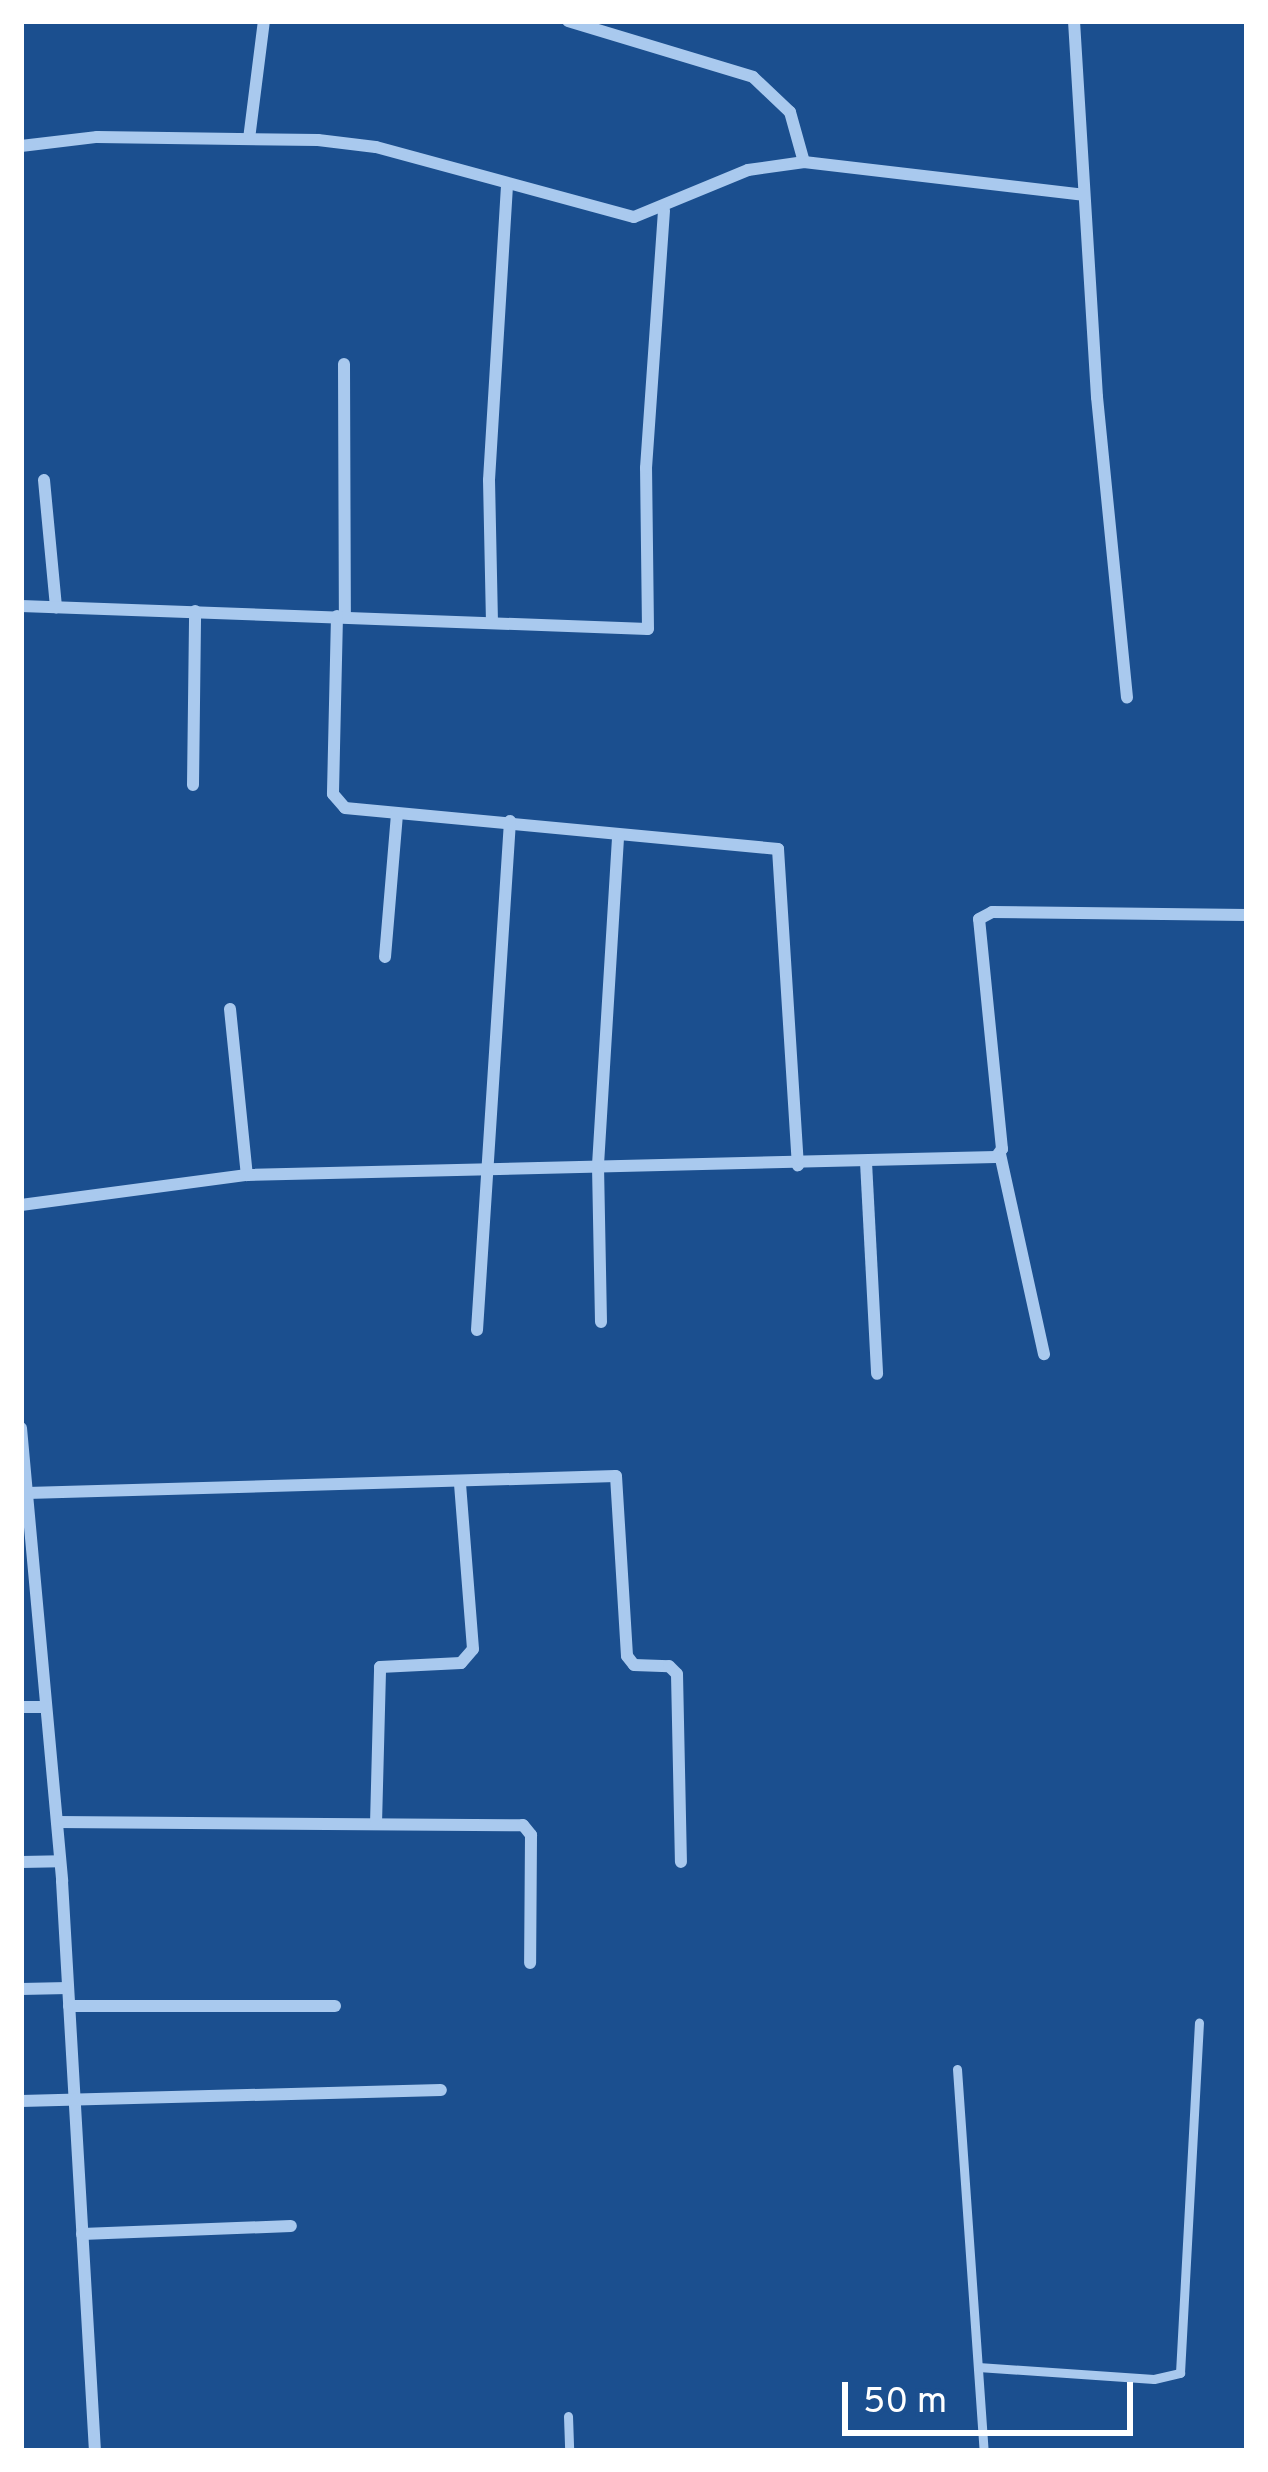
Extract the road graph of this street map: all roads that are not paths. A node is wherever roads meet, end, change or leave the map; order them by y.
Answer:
1 (264, 21) edge
2 (568, 21) edge
3 (1074, 21) edge
4 (249, 139) junction
5 (21, 146) edge
6 (804, 162) junction
7 (507, 185) junction
8 (1083, 195) junction
9 (664, 211) junction
10 (344, 364) dead end
11 (44, 480) dead end
12 (21, 606) edge
13 (56, 607) junction
14 (196, 611) junction
15 (341, 616) junction
16 (492, 623) junction
17 (1126, 698) dead end
18 (193, 784) dead end
19 (398, 813) junction
20 (510, 821) junction
21 (618, 835) junction
22 (1247, 915) edge
23 (385, 957) dead end
24 (230, 1009) dead end
25 (1000, 1154) junction
26 (866, 1162) junction
27 (488, 1165) junction
28 (598, 1165) junction
29 (798, 1165) junction
30 (247, 1175) junction
31 (21, 1205) edge
32 (601, 1322) dead end
33 (476, 1330) dead end
34 (1044, 1354) dead end
35 (877, 1374) dead end
36 (21, 1428) edge
37 (460, 1485) junction
38 (27, 1492) junction
39 (21, 1707) edge
40 (46, 1707) junction
41 (57, 1822) junction
42 (376, 1824) junction
43 (60, 1861) junction
44 (21, 1862) edge
45 (681, 1862) dead end
46 (530, 1963) dead end
47 (21, 1988) edge
48 (68, 1988) junction
49 (69, 2006) junction
50 (335, 2006) dead end
51 (1199, 2023) dead end
52 (957, 2069) dead end
53 (441, 2090) dead end
54 (74, 2098) junction
55 (21, 2101) edge
56 (291, 2225) dead end
57 (82, 2234) junction
58 (978, 2366) junction
59 (568, 2416) dead end
60 (95, 2451) edge
61 (569, 2451) edge
62 (984, 2451) edge

1 - 4 street
2 - 6 street
3 - 8 street
4 - 5 street
4 - 7 street
6 - 8 street
6 - 9 street
7 - 9 street
7 - 16 street
8 - 17 street
9 - 16 street
10 - 15 street
11 - 13 street
12 - 13 street
13 - 14 street
14 - 15 street
14 - 18 street
15 - 16 street
15 - 19 street
19 - 20 street
19 - 23 street
20 - 21 street
20 - 27 street
21 - 28 street
21 - 29 street
22 - 25 street
24 - 30 street
25 - 26 street
25 - 34 street
26 - 29 street
26 - 35 street
27 - 28 street
27 - 30 street
27 - 33 street
28 - 29 street
28 - 32 street
30 - 31 street
36 - 38 street
37 - 38 street
37 - 42 street
37 - 45 street
38 - 40 street
39 - 40 street
40 - 41 street
41 - 42 street
41 - 43 street
42 - 46 street
43 - 44 street
43 - 48 street
47 - 48 street
48 - 49 street
49 - 50 street
49 - 54 street
51 - 58 lane
52 - 58 lane
53 - 54 street
54 - 55 street
54 - 57 street
56 - 57 street
57 - 60 street
58 - 62 lane
59 - 61 lane

